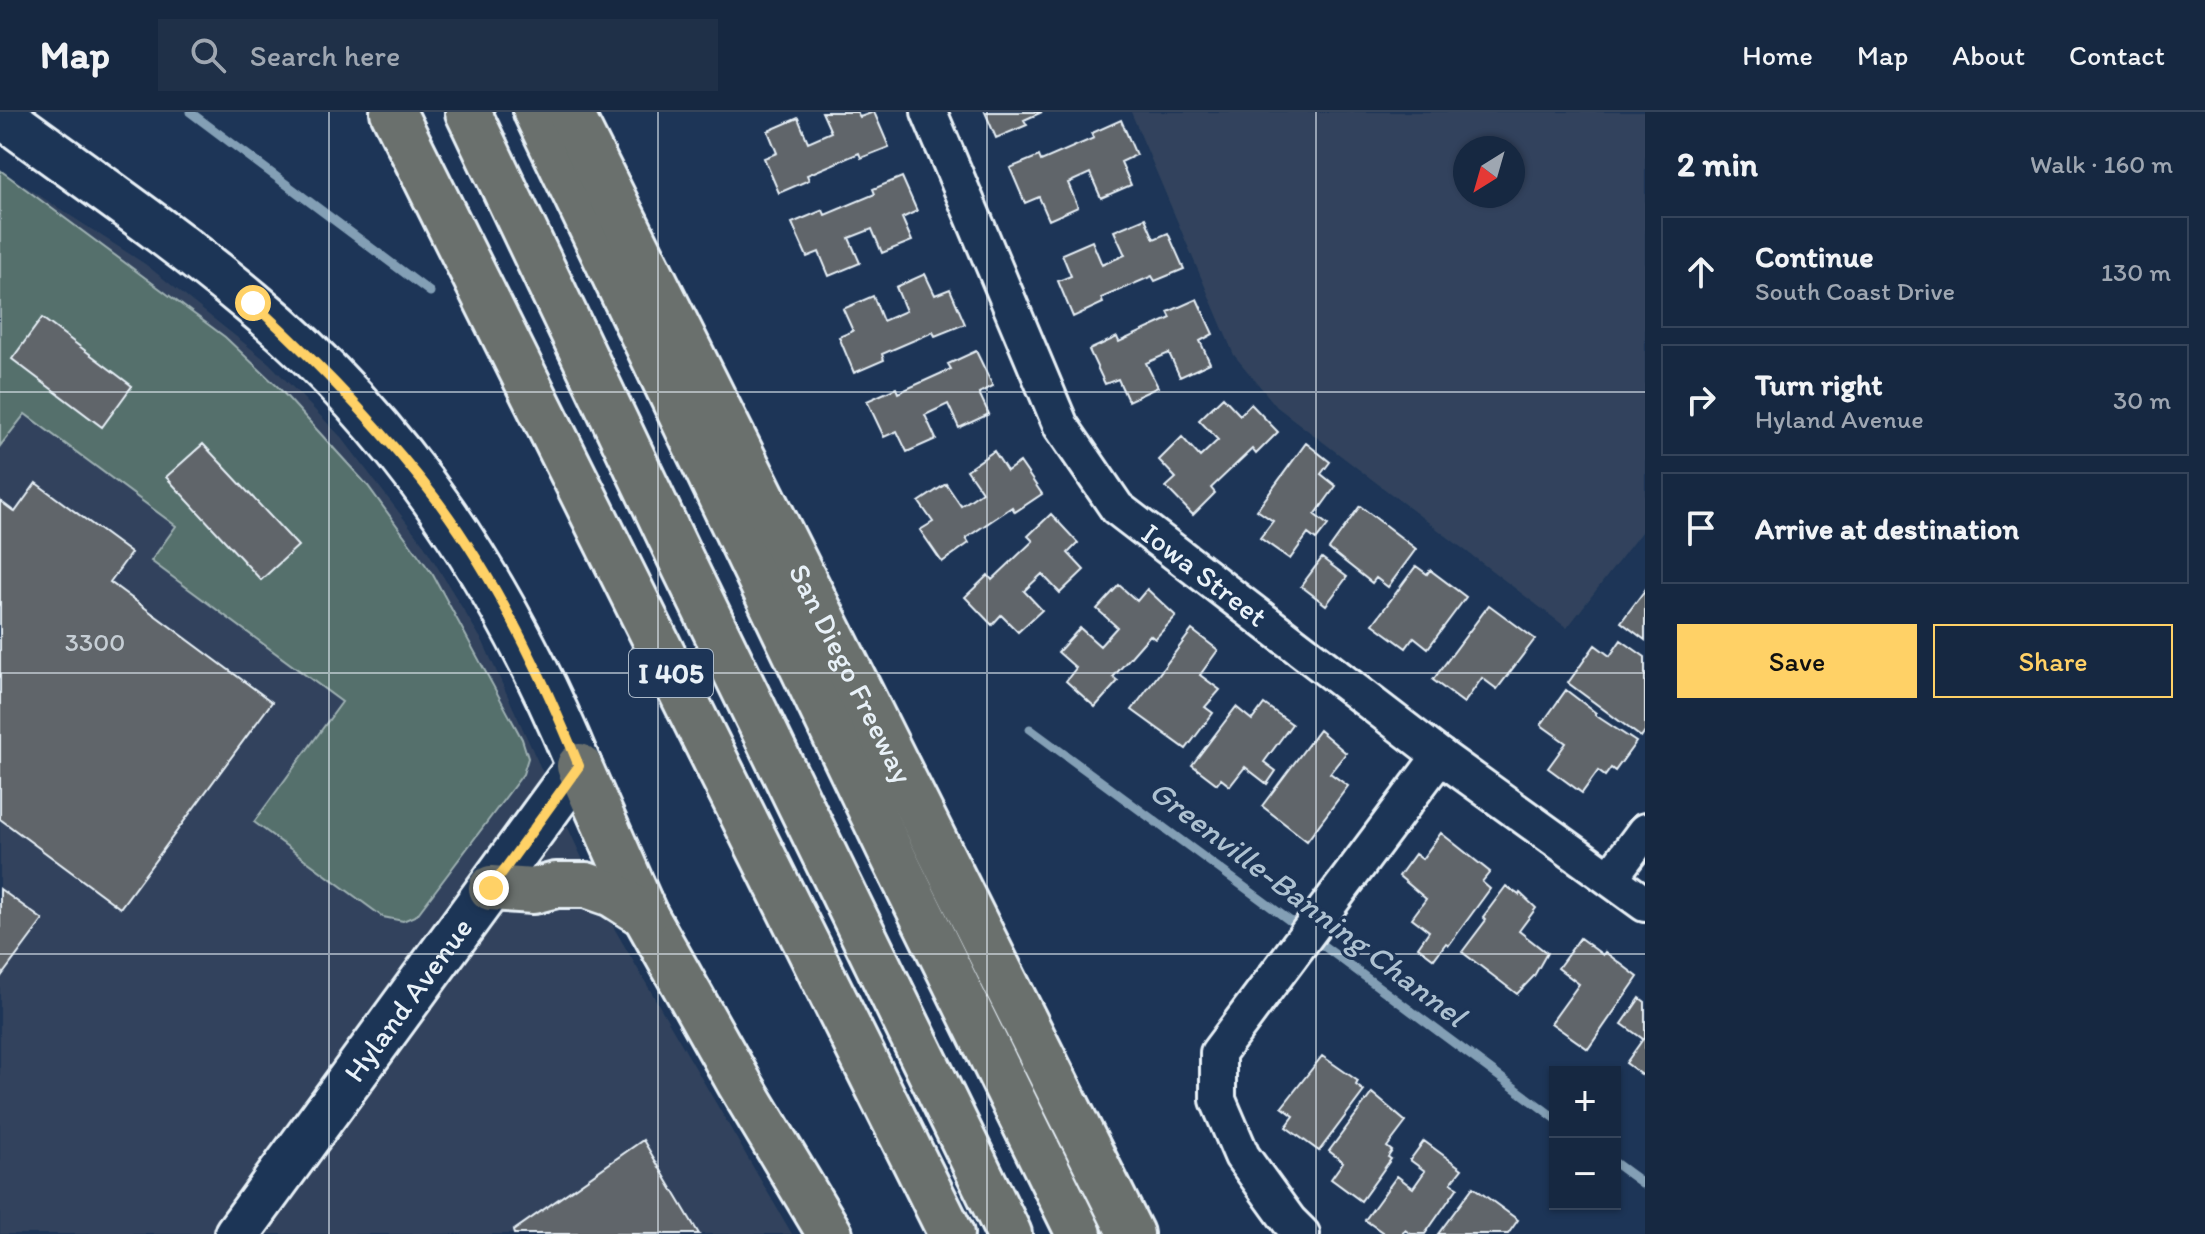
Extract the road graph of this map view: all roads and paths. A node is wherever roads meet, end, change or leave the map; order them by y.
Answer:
1 (393, 112) edge
2 (468, 112) edge
3 (536, 112) edge
4 (570, 112) edge
5 (929, 112) edge
6 (0, 114) edge
7 (1440, 756) junction
8 (579, 766) junction
9 (1645, 831) edge
10 (1610, 878) junction
11 (491, 888) junction
12 (1645, 904) edge
13 (645, 915) junction
14 (237, 1234) edge
15 (830, 1234) edge
16 (951, 1234) edge
17 (1009, 1234) edge
18 (1079, 1234) edge
19 (1131, 1234) edge
20 (1302, 1234) edge

1 - 16 highway, I 405
2 - 17 highway
3 - 18 highway
4 - 19 highway, San Diego Freeway
5 - 7 street, Iowa Street
6 - 8 main road
7 - 10 street, Iowa Street
7 - 20 street
8 - 11 main road, Hyland Avenue
8 - 13 highway
9 - 10 street
10 - 12 street, Iowa Street
11 - 13 highway
11 - 14 main road, Hyland Avenue
13 - 15 highway

